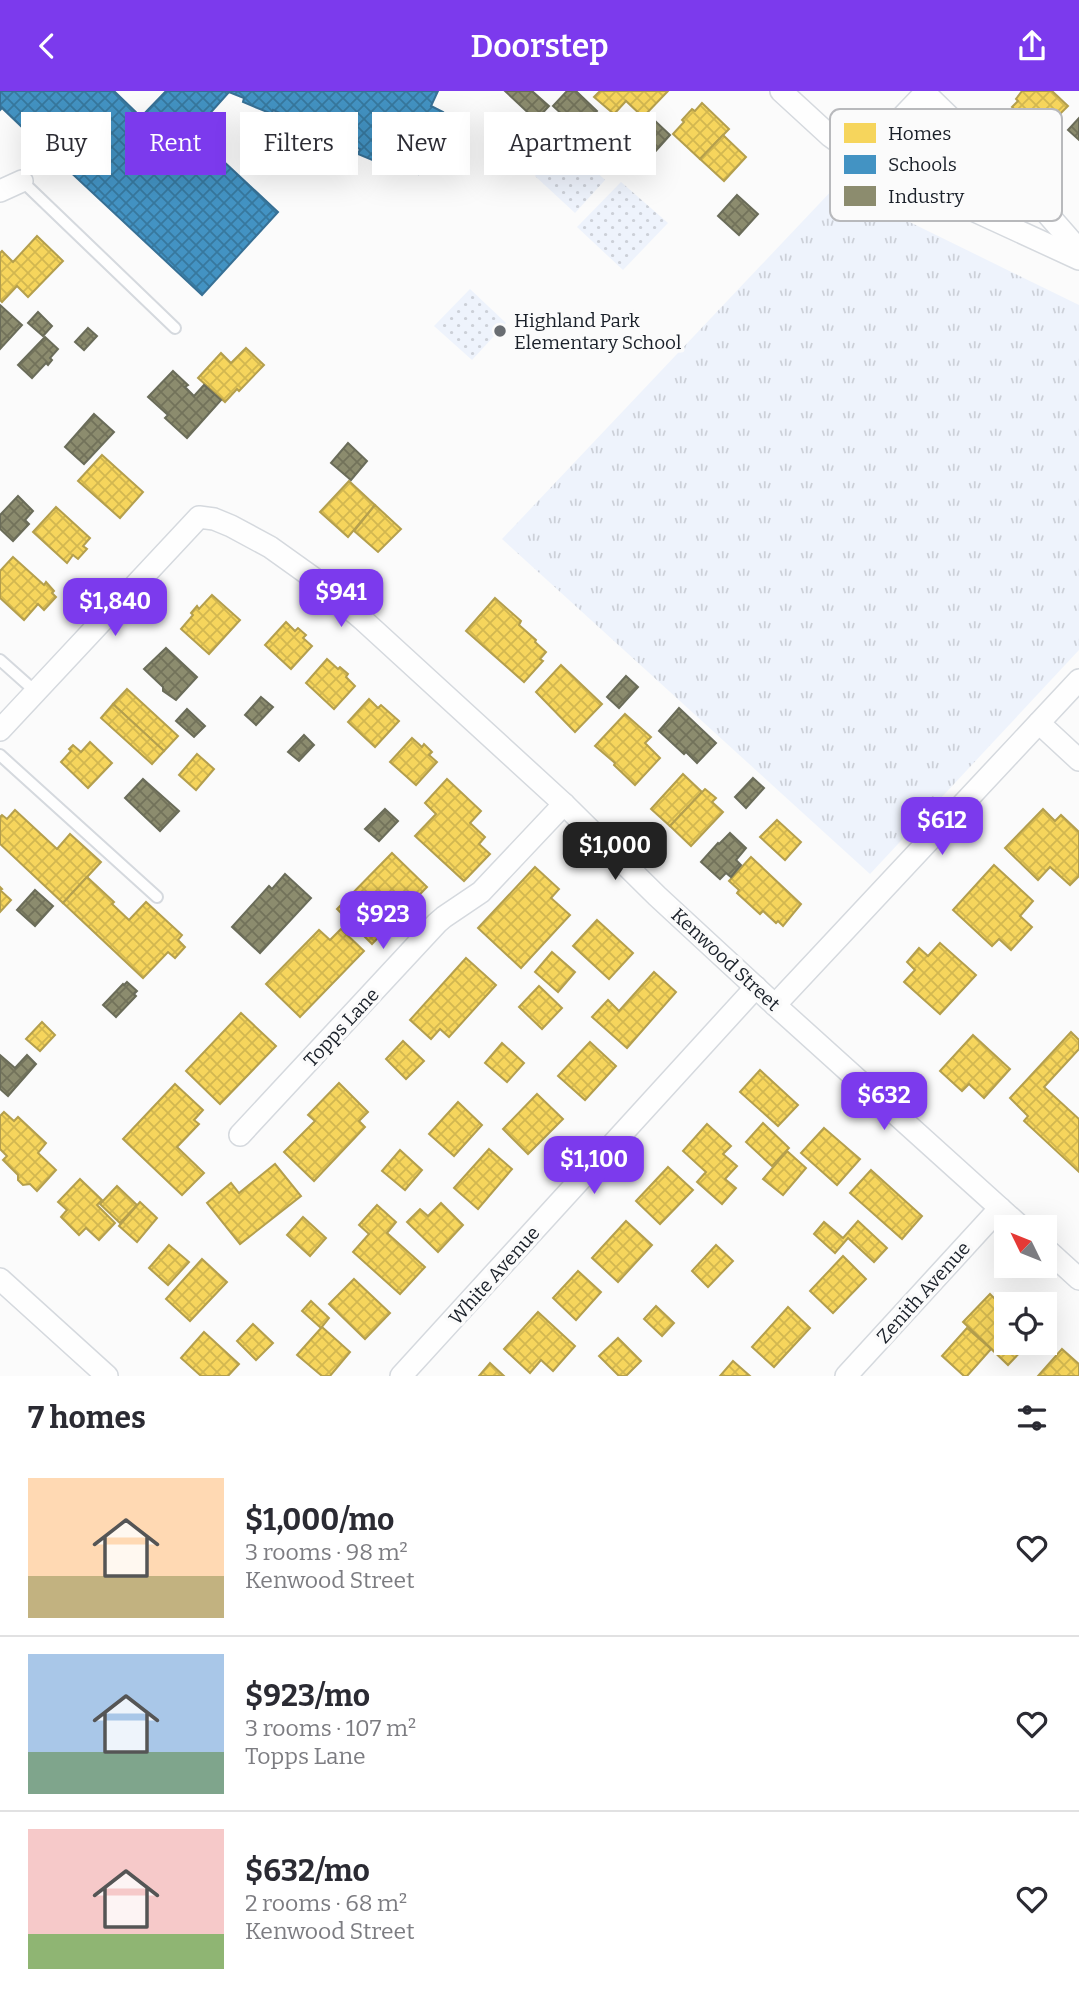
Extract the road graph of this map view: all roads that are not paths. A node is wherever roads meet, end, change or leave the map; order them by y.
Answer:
1 (781, 91) edge
2 (926, 92) edge
3 (910, 109) edge
4 (943, 109) edge
5 (830, 137) edge
6 (22, 181) joint
7 (0, 191) edge
8 (997, 221) edge
9 (1054, 221) edge
10 (1079, 250) edge
11 (1079, 259) edge
12 (175, 328) dead end
13 (0, 660) edge
14 (1079, 680) edge
15 (36, 692) junction
16 (1039, 723) junction
17 (0, 730) edge
18 (0, 755) edge
19 (1079, 760) edge
20 (564, 804) junction
21 (157, 897) dead end
22 (756, 987) junction
23 (775, 1006) junction
24 (240, 1135) dead end
25 (1000, 1208) junction
26 (1008, 1215) edge
27 (1057, 1259) edge
28 (0, 1279) edge
29 (1079, 1279) edge
30 (107, 1376) edge
31 (401, 1376) edge
32 (846, 1376) edge

1 - 5 street
2 - 3 street
2 - 4 street
6 - 7 street
6 - 12 lane
8 - 11 street
9 - 10 street
13 - 15 lane
14 - 16 street
15 - 17 street
15 - 20 street, Kenwood Street
16 - 19 street
16 - 23 street
18 - 21 lane
20 - 22 street, Kenwood Street
20 - 24 street, Topps Lane
22 - 23 street, Kenwood Street
22 - 31 street, White Avenue
23 - 25 street, Kenwood Street
25 - 26 street, Kenwood Street
25 - 32 street, Zenith Avenue
27 - 29 street
28 - 30 street

